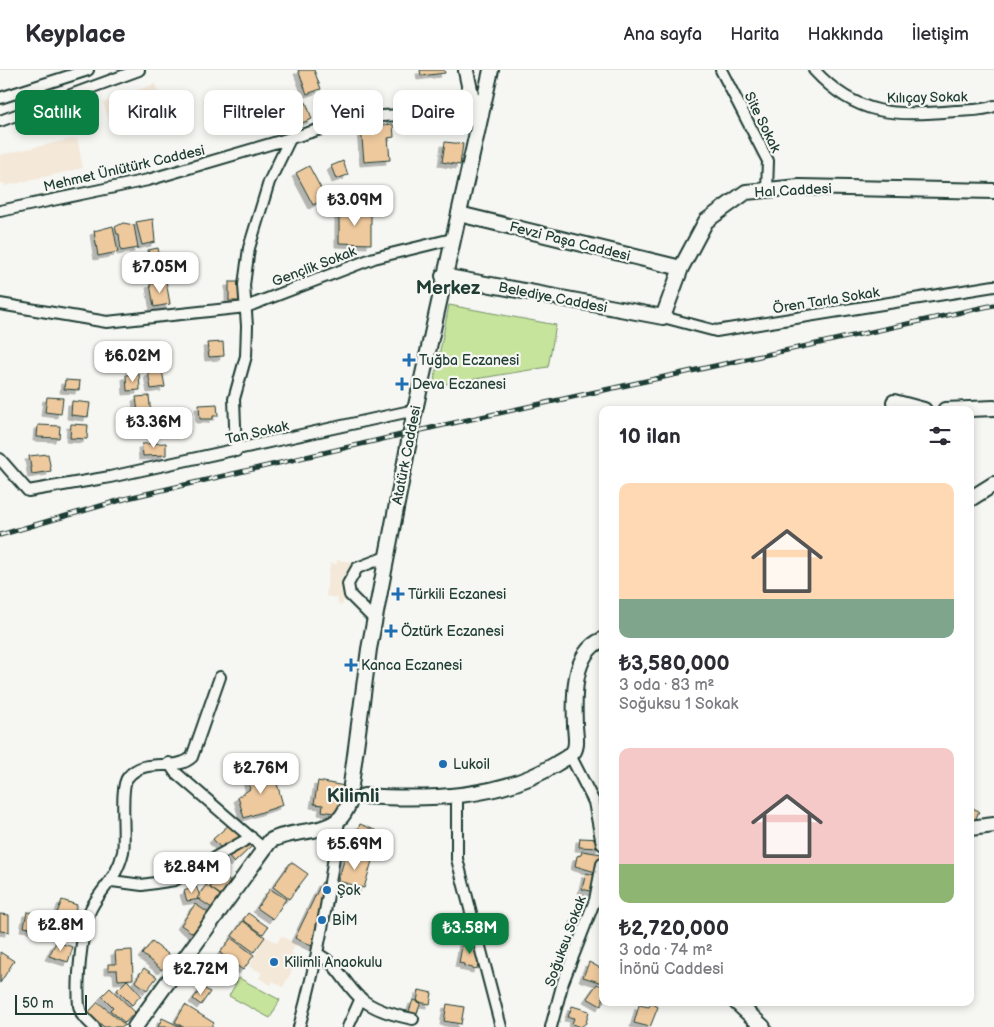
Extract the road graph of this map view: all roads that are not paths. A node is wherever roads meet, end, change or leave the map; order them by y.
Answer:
1 (88, 70) edge
2 (139, 70) edge
3 (465, 70) edge
4 (490, 70) edge
5 (721, 70) edge
6 (814, 70) edge
7 (0, 98) edge
8 (994, 106) edge
9 (393, 115) edge
10 (0, 121) edge
11 (478, 129) junction
12 (290, 139) junction
13 (767, 190) junction
14 (994, 191) edge
15 (0, 211) edge
16 (459, 214) junction
17 (452, 239) junction
18 (681, 268) junction
19 (443, 276) junction
20 (994, 286) edge
21 (0, 304) edge
22 (246, 306) junction
23 (663, 317) junction
24 (894, 402) dead end
25 (909, 406) edge
26 (994, 408) edge
27 (974, 409) edge
28 (415, 410) junction
29 (236, 450) junction
30 (0, 459) edge
31 (994, 484) edge
32 (974, 496) edge
33 (386, 557) junction
34 (374, 620) junction
35 (599, 641) edge
36 (220, 678) dead end
37 (570, 755) junction
38 (169, 763) junction
39 (350, 785) junction
40 (457, 794) junction
41 (364, 796) junction
42 (349, 804) junction
43 (339, 820) junction
44 (994, 825) edge
45 (599, 828) edge
46 (974, 828) edge
47 (251, 837) junction
48 (264, 849) junction
49 (112, 881) junction
50 (599, 882) edge
51 (318, 954) junction
52 (361, 998) junction
53 (740, 1006) edge
54 (412, 1019) dead end
55 (94, 1027) edge
56 (135, 1027) edge
57 (299, 1027) edge
58 (348, 1027) edge
59 (501, 1027) edge
60 (551, 1027) edge
61 (764, 1027) edge

1 - 7 street
2 - 10 street
3 - 4 main road
3 - 11 main road, Atatürk Caddesi
4 - 11 main road, Atatürk Caddesi
5 - 13 street, Site Sokak
6 - 8 street, Kılıçay Sokak
9 - 12 street, Mehmet Ünlütürk Caddesi
11 - 16 main road, Atatürk Caddesi
12 - 15 street, Mehmet Ünlütürk Caddesi
12 - 22 street
13 - 14 main road, Hal Caddesi
13 - 18 main road, Hal Caddesi
16 - 17 main road, Atatürk Caddesi
16 - 18 main road, Fevzi Paşa Caddesi
17 - 19 main road, Atatürk Caddesi
17 - 22 street, Gençlik Sokak
18 - 23 main road, Hal Caddesi
19 - 23 main road, Belediye Caddesi
19 - 28 main road, Atatürk Caddesi
20 - 23 street, Ören Tarla Sokak
21 - 22 street, Gençlik Sokak
22 - 29 street
24 - 25 main road
26 - 27 main road
28 - 29 street, Tan Sokak
28 - 33 main road, Atatürk Caddesi
29 - 30 street, Tan Sokak
31 - 32 main road
33 - 34 main road, Atatürk Caddesi
33 - 34 street
34 - 39 main road, Atatürk Caddesi
35 - 37 main road
36 - 38 street
37 - 40 main road
37 - 45 street
38 - 47 street
38 - 49 street
39 - 41 main road
39 - 42 main road
40 - 41 main road
40 - 59 street
41 - 42 main road
42 - 43 main road
43 - 48 main road
43 - 51 street
44 - 46 main road
47 - 48 street
47 - 49 street
48 - 56 main road
49 - 55 street
50 - 60 street, Soğuksu Sokak
51 - 52 street
51 - 57 street
52 - 54 street
52 - 58 street
53 - 61 main road

